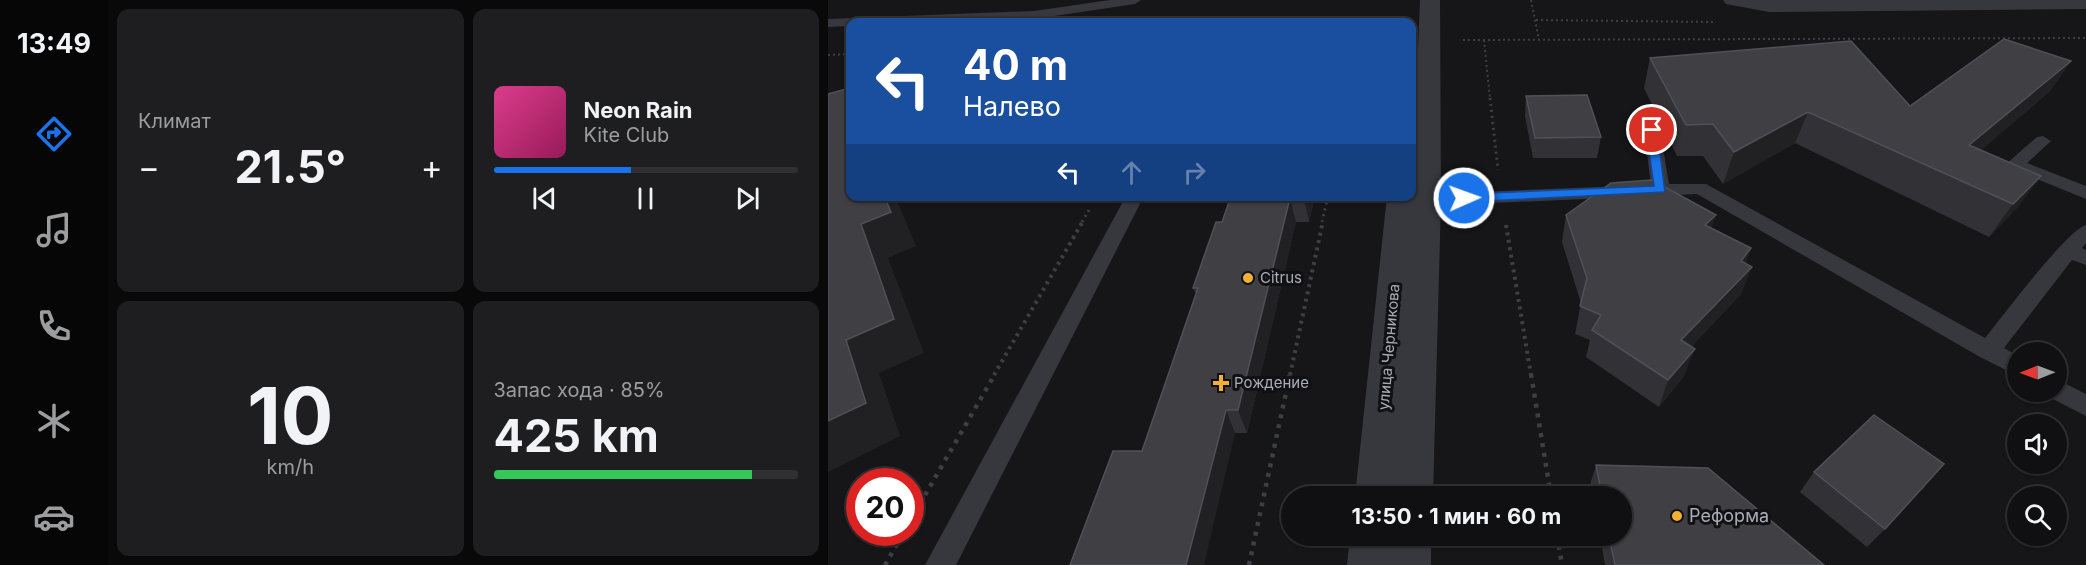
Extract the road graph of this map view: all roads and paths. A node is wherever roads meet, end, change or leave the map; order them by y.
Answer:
1 (1135, 0) edge
2 (1414, 0) edge
3 (1430, 0) edge
4 (1531, 0) edge
5 (1733, 0) edge
6 (2086, 3) edge
7 (1003, 18) edge
8 (828, 23) edge
9 (846, 23) edge
10 (2086, 38) edge
11 (1420, 40) edge
12 (1484, 40) junction
13 (1539, 40) junction
14 (846, 54) edge
15 (828, 55) edge
16 (1652, 130) dead end
17 (2043, 141) dead end
18 (1416, 145) edge
19 (2015, 164) junction
20 (1994, 181) edge
21 (1660, 190) junction
22 (2086, 193) edge
23 (1502, 196) junction
24 (1416, 198) edge
25 (1132, 201) edge
26 (1327, 201) edge
27 (1414, 201) edge
28 (1414, 201) edge
29 (1091, 207) dead end
30 (2086, 231) edge
31 (2077, 254) edge
32 (1988, 351) junction
33 (2007, 361) edge
34 (2067, 395) edge
35 (2086, 406) edge
36 (1377, 486) edge
37 (1411, 486) edge
38 (1549, 486) edge
39 (924, 496) edge
40 (896, 546) edge
41 (1372, 546) edge
42 (1409, 546) edge
43 (1559, 546) edge
44 (885, 565) edge
45 (940, 565) edge
46 (1249, 565) edge
47 (1370, 565) edge
48 (1408, 565) edge
49 (1562, 565) edge

1 - 7 lane
2 - 11 street, улица Черникова
3 - 11 street, улица Черникова
4 - 13 path
5 - 6 street
8 - 9 lane
10 - 13 path
11 - 12 path
11 - 18 street, улица Черникова
12 - 13 path
12 - 23 path
14 - 15 path
16 - 21 lane
17 - 19 lane
19 - 20 lane
19 - 22 lane
21 - 23 lane
21 - 32 lane
23 - 24 lane
23 - 38 path
25 - 45 lane
26 - 46 path
27 - 36 street, улица Черникова
28 - 37 street
29 - 39 path
30 - 31 lane
31 - 32 lane
32 - 33 lane
34 - 35 lane
40 - 44 path
41 - 47 street
42 - 48 street
43 - 49 path

